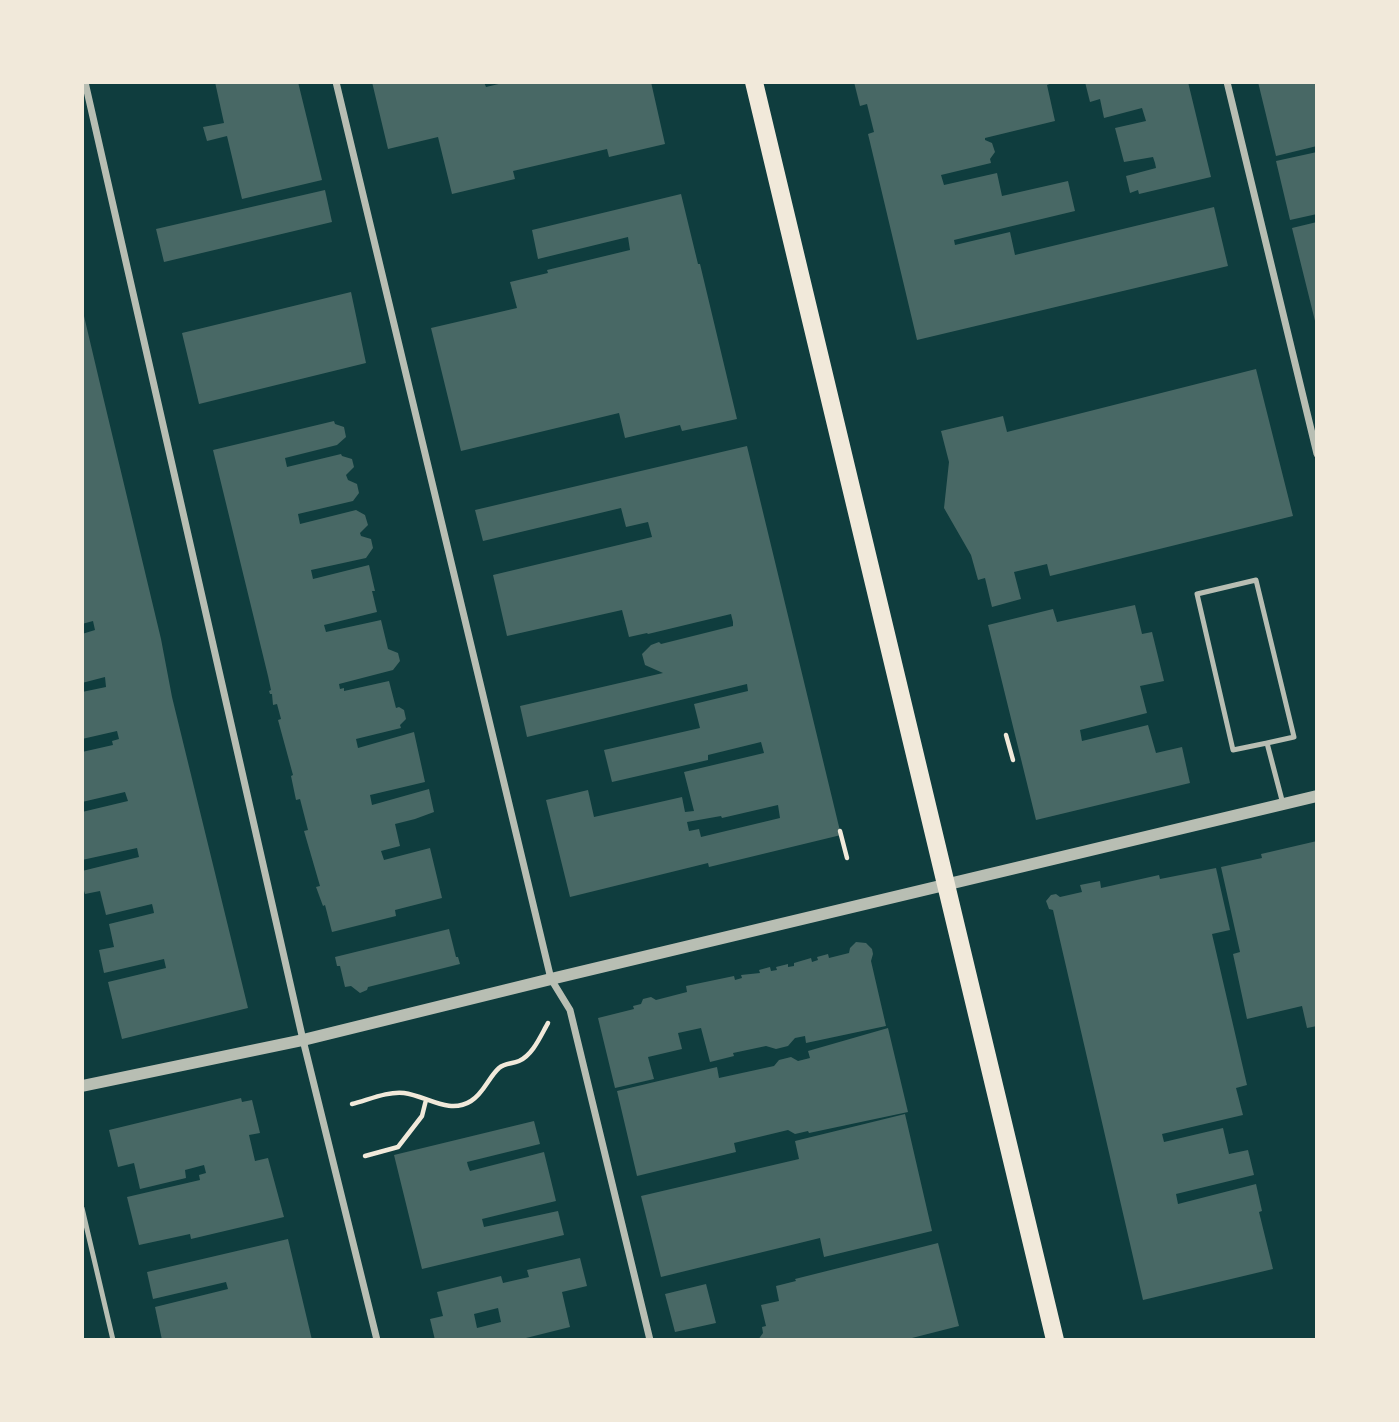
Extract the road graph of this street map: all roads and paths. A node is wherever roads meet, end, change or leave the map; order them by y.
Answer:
1 (85, 82) edge
2 (336, 82) edge
3 (754, 82) edge
4 (1227, 82) edge
5 (1317, 454) edge
6 (1006, 735) dead end
7 (1267, 743) junction
8 (1013, 760) dead end
9 (1317, 796) edge
10 (1283, 804) junction
11 (841, 831) dead end
12 (847, 858) dead end
13 (946, 885) junction
14 (551, 979) junction
15 (550, 1020) dead end
16 (303, 1040) junction
17 (82, 1086) edge
18 (426, 1100) junction
19 (352, 1104) dead end
20 (365, 1156) dead end
21 (82, 1208) edge
22 (113, 1340) edge
23 (377, 1340) edge
24 (650, 1340) edge
25 (1055, 1340) edge

1 - 16 street
2 - 14 street
3 - 13 main road
4 - 5 street
6 - 8 path
7 - 7 lane
7 - 10 lane
9 - 10 street
10 - 13 street
11 - 12 path
13 - 14 street
13 - 25 main road
14 - 16 street
14 - 24 street
15 - 18 path
16 - 17 street
16 - 23 street
18 - 19 path
18 - 20 path
21 - 22 lane

